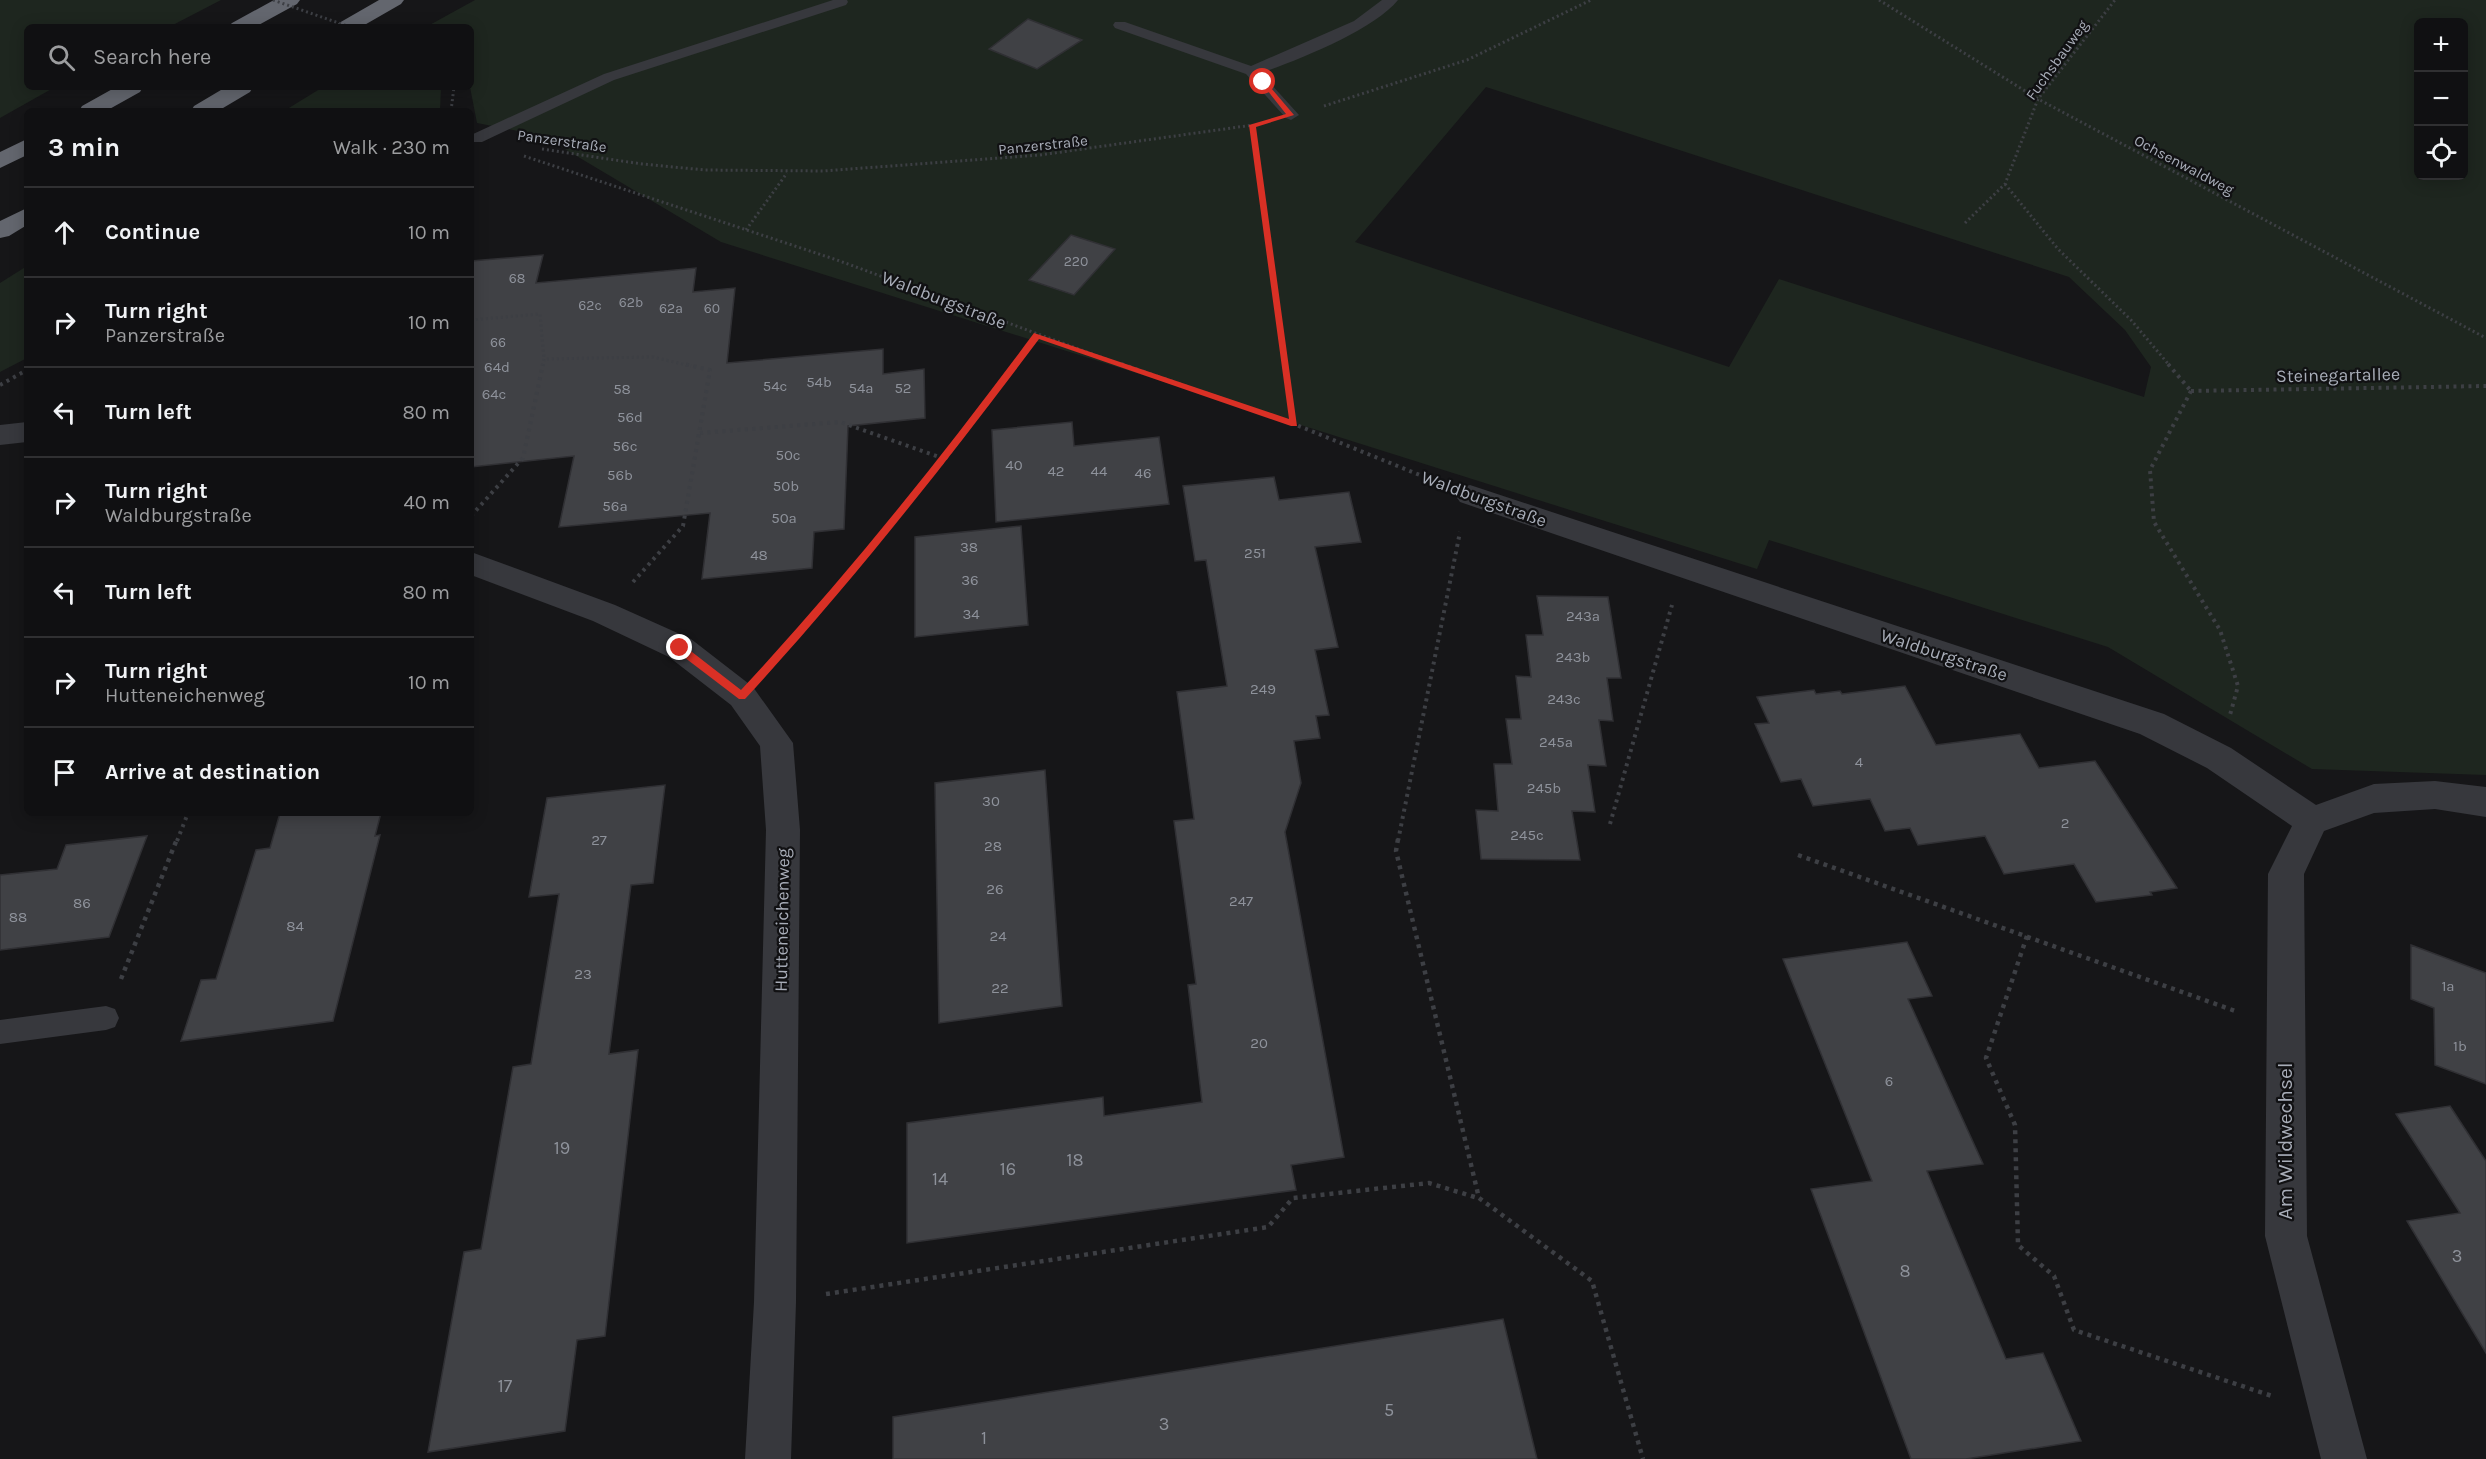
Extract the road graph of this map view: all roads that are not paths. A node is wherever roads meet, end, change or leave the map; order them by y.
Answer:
1 (290, 0) edge
2 (394, 0) edge
3 (1391, 0) edge
4 (841, 2) dead end
5 (245, 24) edge
6 (353, 24) edge
7 (1120, 25) dead end
8 (1251, 71) junction
9 (127, 90) edge
10 (237, 90) edge
11 (95, 108) edge
12 (207, 108) edge
13 (1291, 115) road end
14 (476, 139) road end
15 (24, 148) edge
16 (0, 161) edge
17 (24, 217) edge
18 (0, 231) edge
19 (24, 432) edge
20 (0, 435) edge
21 (1470, 495) road end
22 (474, 564) edge
23 (2486, 802) edge
24 (2312, 821) junction
25 (106, 1018) road end
26 (0, 1032) edge
27 (768, 1459) edge
28 (2344, 1459) edge

1 - 5 highway
2 - 6 highway
3 - 8 lane
4 - 14 lane
7 - 8 lane
8 - 13 lane
9 - 11 highway
10 - 12 highway
15 - 16 highway
17 - 18 highway
19 - 20 street
21 - 24 street, Waldburgstraße
22 - 27 street, Hutteneichenweg
23 - 24 street
24 - 28 street, Am Wildwechsel
25 - 26 lane

